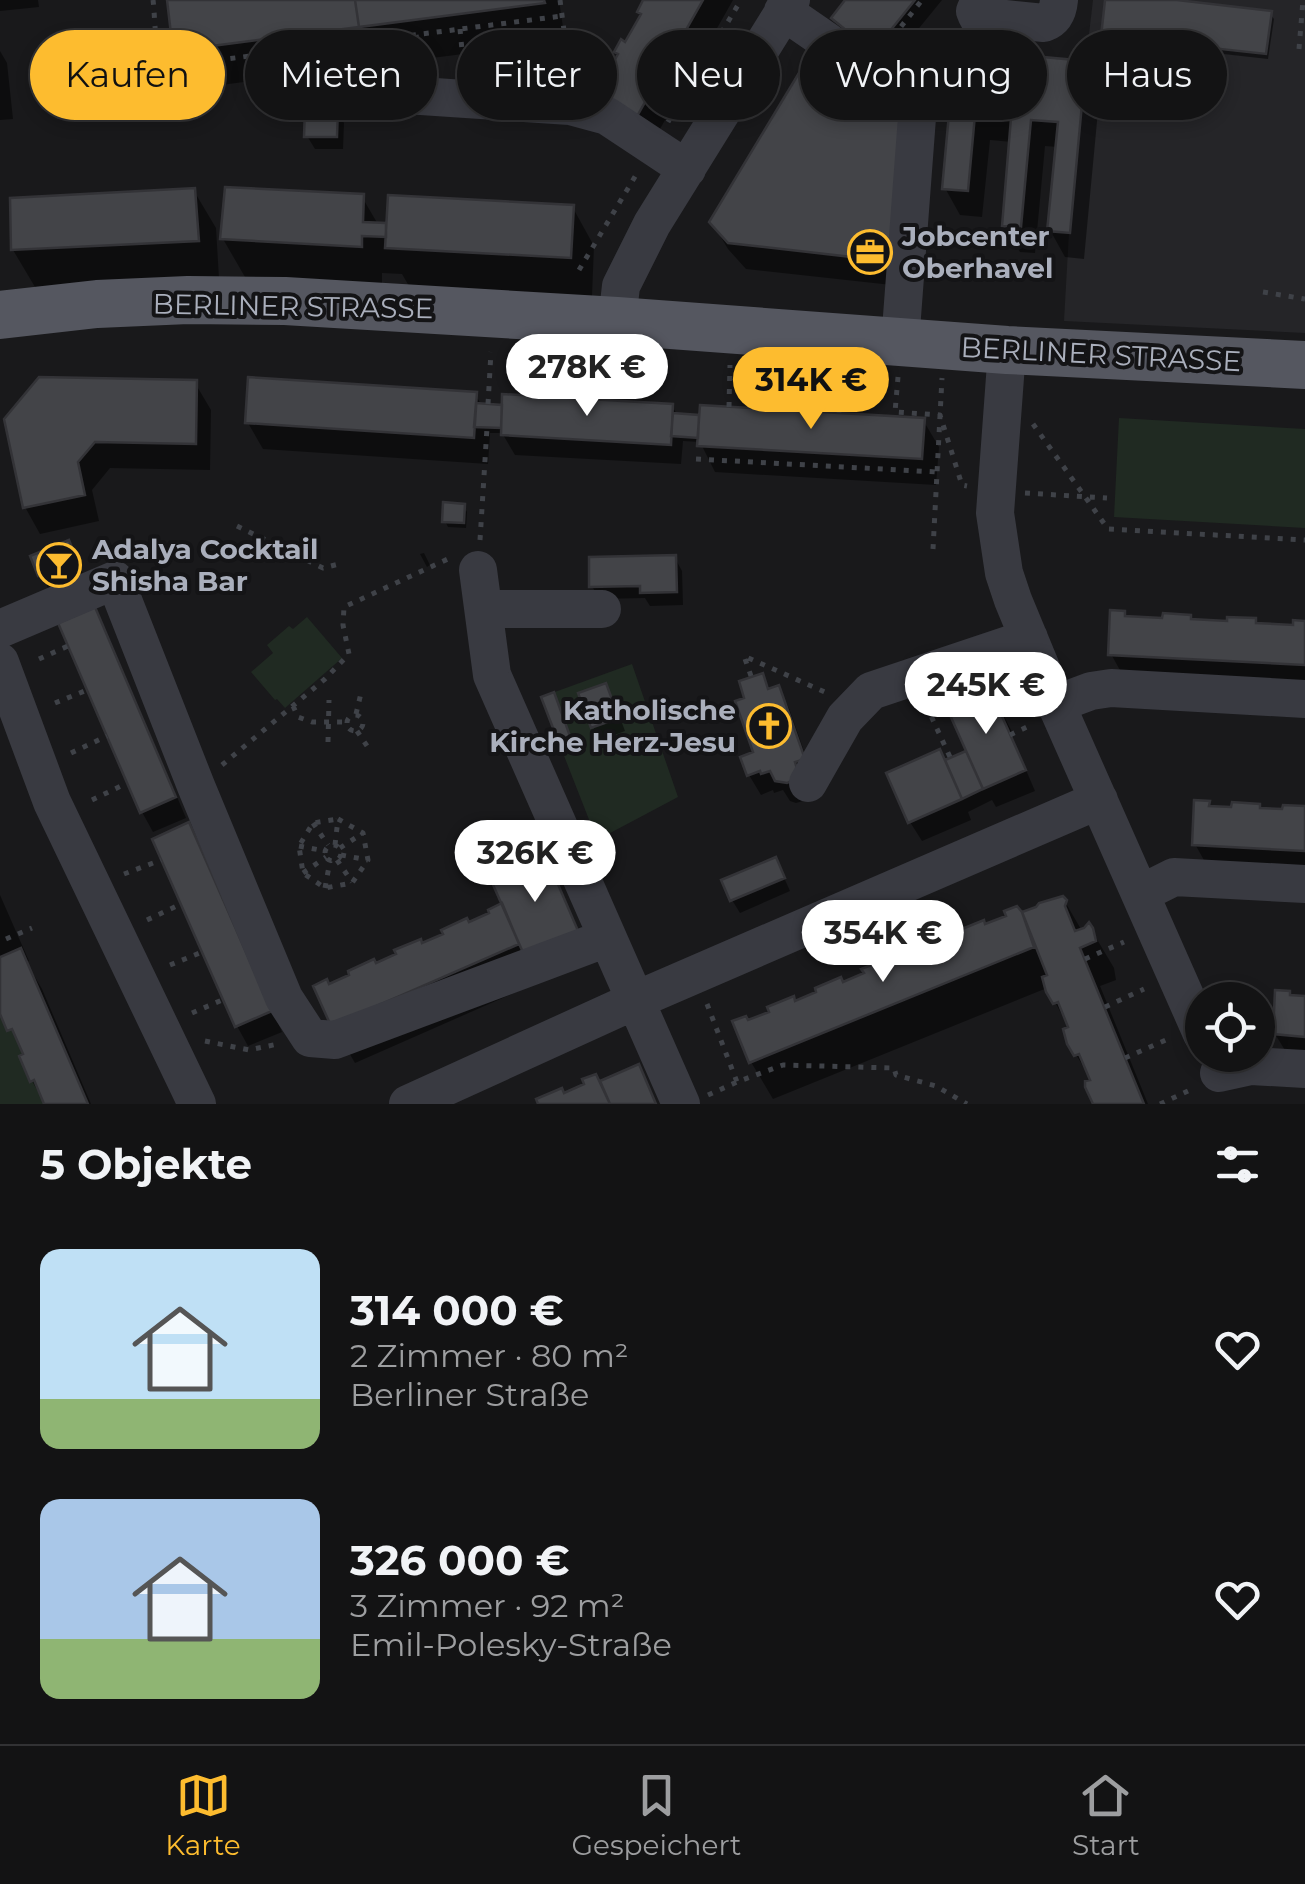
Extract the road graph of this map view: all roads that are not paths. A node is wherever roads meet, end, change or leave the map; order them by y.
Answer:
1 (980, 0) edge
2 (1059, 0) edge
3 (787, 6) edge
4 (437, 98) edge
5 (687, 169) junction
6 (0, 315) edge
7 (617, 321) junction
8 (1007, 350) junction
9 (899, 359) junction
10 (1305, 365) edge
11 (479, 557) road end
12 (484, 609) junction
13 (602, 610) dead end
14 (0, 629) edge
15 (1029, 638) junction
16 (0, 662) edge
17 (1305, 699) edge
18 (1045, 714) junction
19 (808, 783) dead end
20 (1098, 800) junction
21 (1305, 884) edge
22 (1142, 893) junction
23 (607, 938) junction
24 (634, 1001) junction
25 (1184, 1037) edge
26 (1305, 1069) edge
27 (1213, 1081) edge
28 (197, 1104) edge
29 (408, 1104) edge
30 (681, 1104) edge

1 - 2 street
3 - 5 street
3 - 9 street
4 - 5 street
5 - 7 street
6 - 7 main road, BERLINER STRASSE
7 - 9 main road, BERLINER STRASSE
8 - 9 main road, BERLINER STRASSE
8 - 10 main road, BERLINER STRASSE
8 - 15 street
11 - 12 street
12 - 13 street
12 - 23 street
14 - 23 street
15 - 18 street
15 - 19 street
16 - 28 street
17 - 18 street
18 - 20 street
20 - 22 street
20 - 24 street
21 - 22 street
22 - 25 street
23 - 24 street
24 - 29 street
24 - 30 street
26 - 27 street

